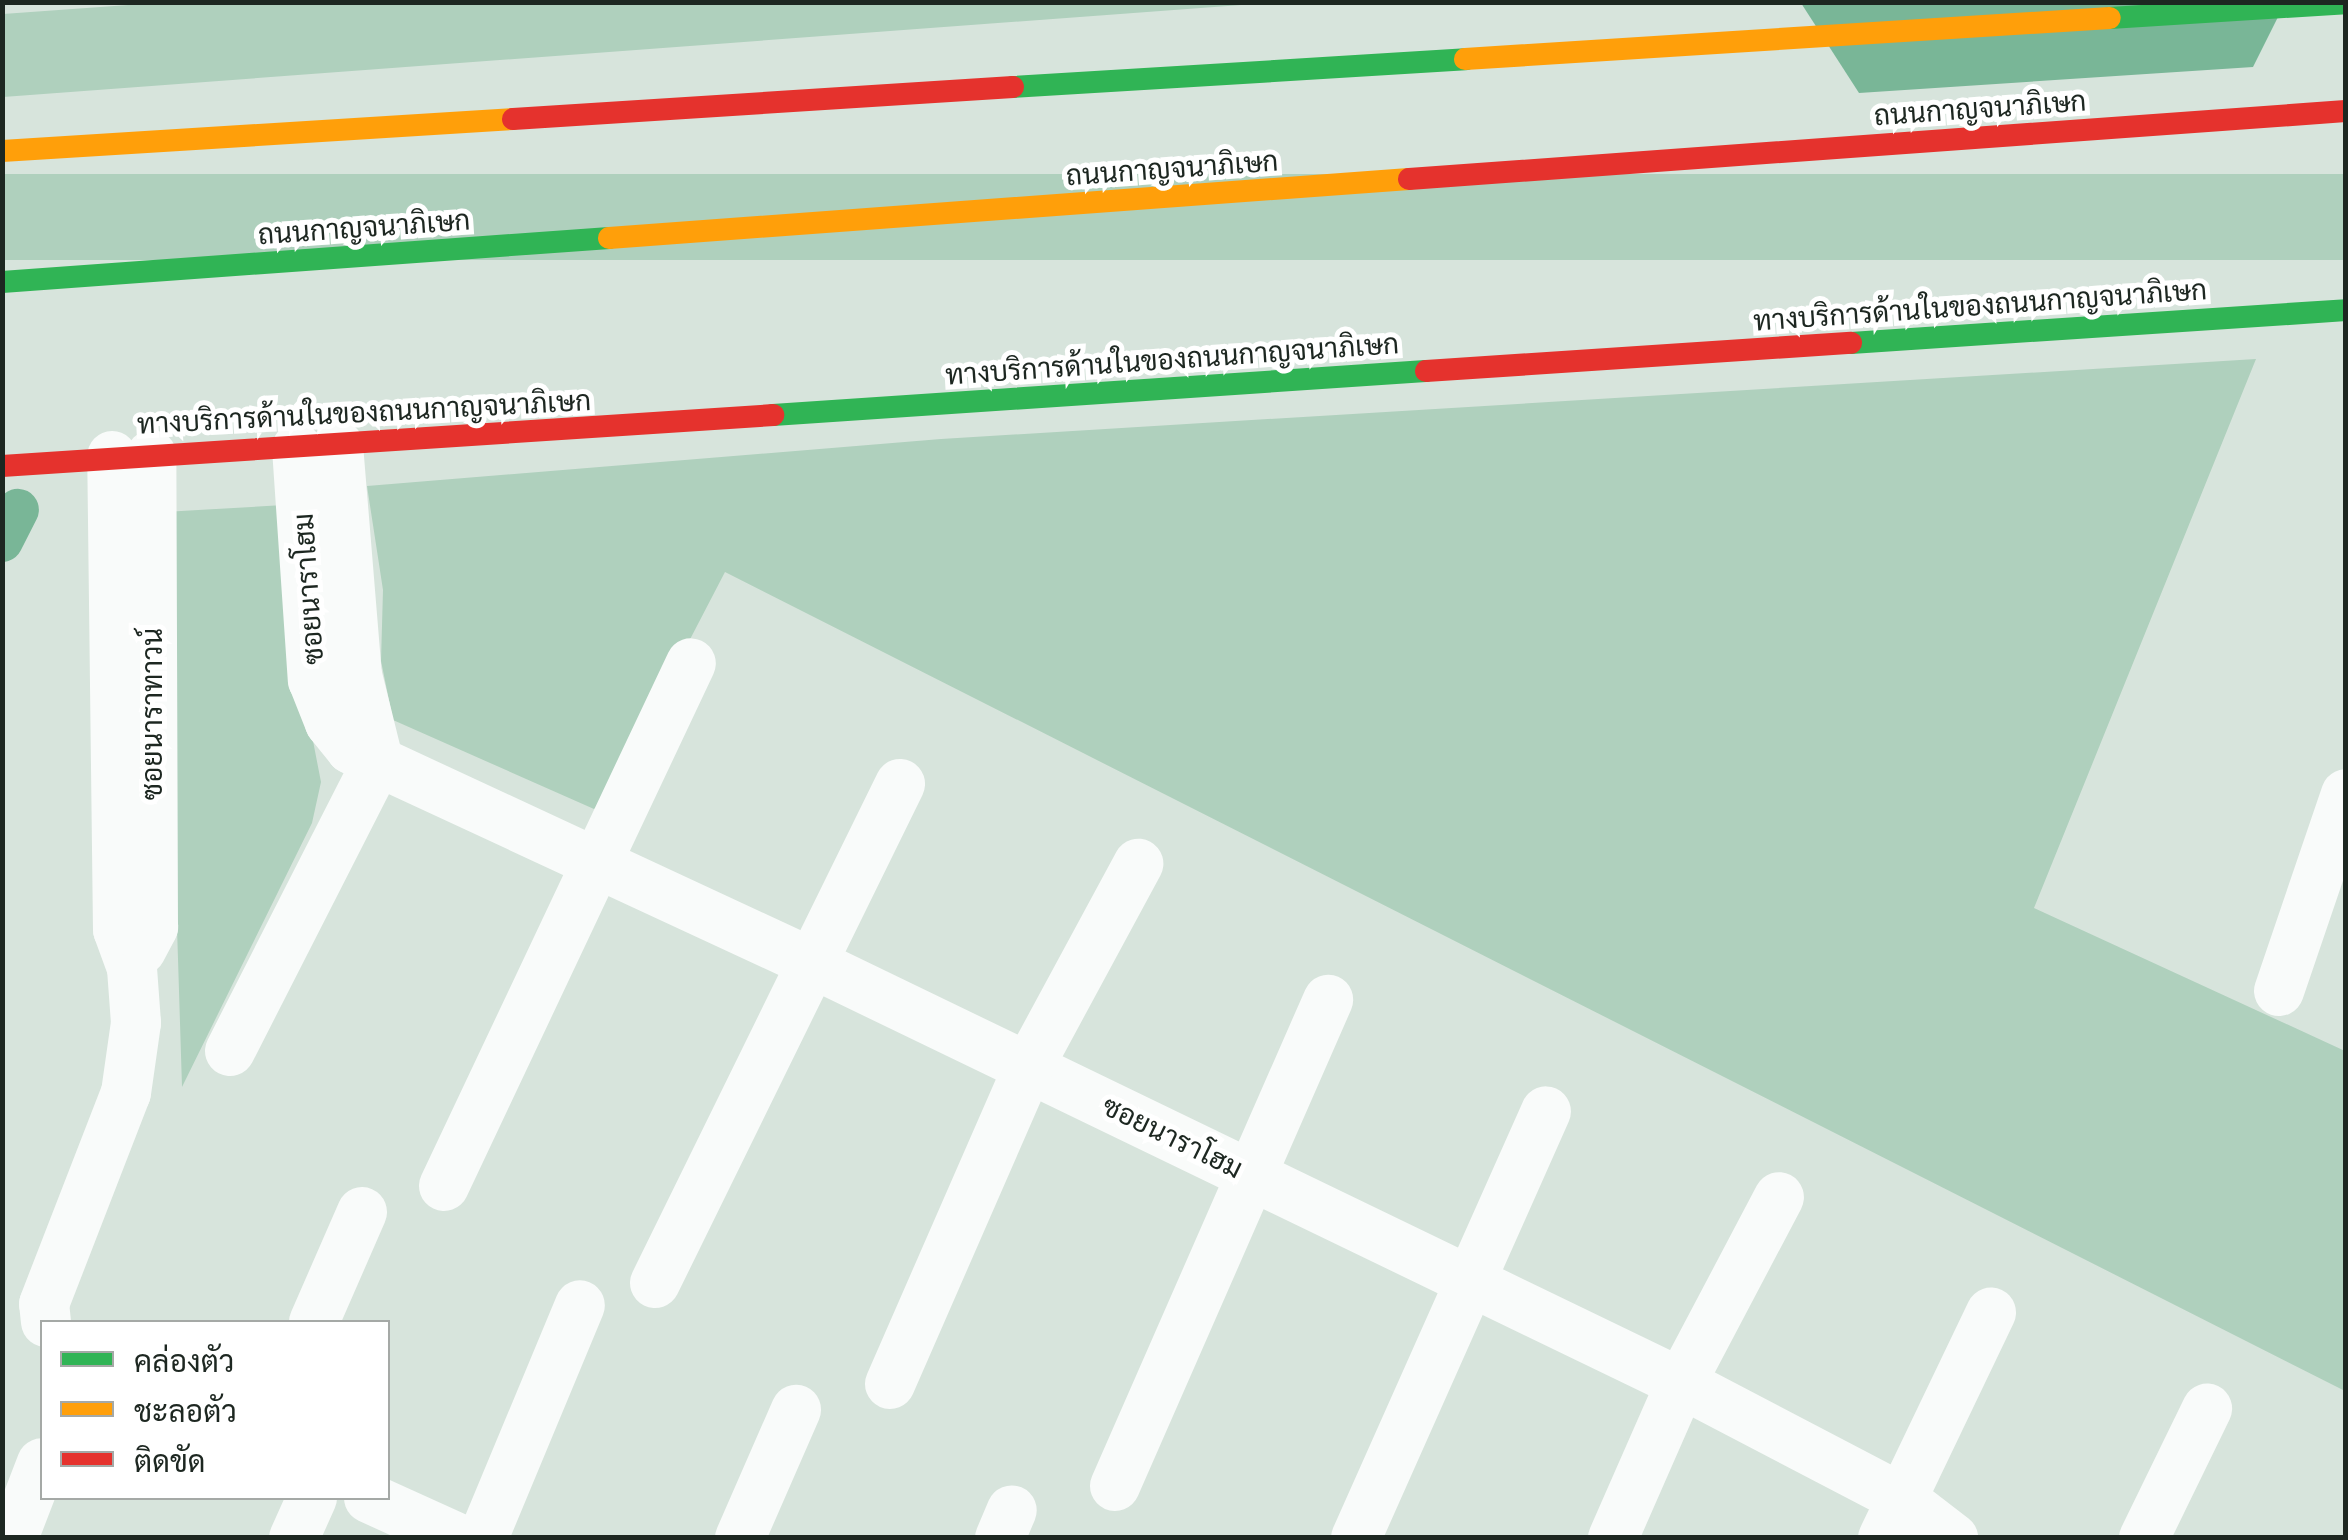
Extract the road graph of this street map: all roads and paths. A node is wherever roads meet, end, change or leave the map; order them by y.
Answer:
1 (2346, 3) edge
2 (2346, 110) edge
3 (2, 151) edge
4 (2, 282) edge
5 (2346, 310) edge
6 (318, 446) junction
7 (132, 455) junction
8 (2, 466) edge
9 (691, 664) dead end
10 (378, 760) junction
11 (900, 784) dead end
12 (2346, 794) edge
13 (2338, 849) edge
14 (597, 862) junction
15 (1138, 864) dead end
16 (812, 963) junction
17 (2279, 990) dead end
18 (1328, 1000) dead end
19 (230, 1051) dead end
20 (1028, 1066) junction
21 (1546, 1111) dead end
22 (1252, 1173) junction
23 (444, 1186) dead end
24 (1779, 1197) dead end
25 (362, 1212) dead end
26 (1467, 1278) junction
27 (656, 1283) dead end
28 (580, 1305) dead end
29 (1991, 1313) dead end
30 (46, 1320) edge
31 (315, 1320) edge
32 (1681, 1382) junction
33 (890, 1384) dead end
34 (2207, 1409) dead end
35 (796, 1410) dead end
36 (40, 1468) edge
37 (1115, 1486) dead end
38 (311, 1500) edge
39 (373, 1500) edge
40 (1892, 1518) edge
41 (13, 1538) edge
42 (294, 1538) edge
43 (457, 1538) edge
44 (483, 1538) edge
45 (740, 1538) edge
46 (1356, 1538) edge
47 (1613, 1538) edge
48 (1954, 1538) edge
49 (2144, 1538) edge

1 - 3 main road
2 - 4 main road, ถนนกาญจนาภิเษก
5 - 6 main road, ทางบริการด้านในของถนนกาญจนาภิเษก
6 - 7 main road, ทางบริการด้านในของถนนกาญจนาภิเษก
6 - 10 street, ซอยนาราโฮม
7 - 8 main road, ทางบริการด้านในของถนนกาญจนาภิเษก
7 - 30 street, ซอยนาราทาวน์
9 - 14 street
10 - 14 street, ซอยนาราโฮม
10 - 19 street
11 - 16 street
12 - 13 street
13 - 17 street
14 - 16 street, ซอยนาราโฮม
14 - 23 street
15 - 20 street
16 - 20 street, ซอยนาราโฮม
16 - 27 street
18 - 22 street
20 - 22 street, ซอยนาราโฮม
20 - 33 street
21 - 26 street
22 - 26 street, ซอยนาราโฮม
22 - 37 street
24 - 32 street
25 - 31 street
26 - 32 street, ซอยนาราโฮม
26 - 46 street
28 - 44 street
29 - 40 street
32 - 40 street, ซอยนาราโฮม
32 - 47 street
34 - 49 street
35 - 45 street
36 - 41 street
38 - 42 street
39 - 43 street
40 - 48 street, ซอยนาราโฮม

